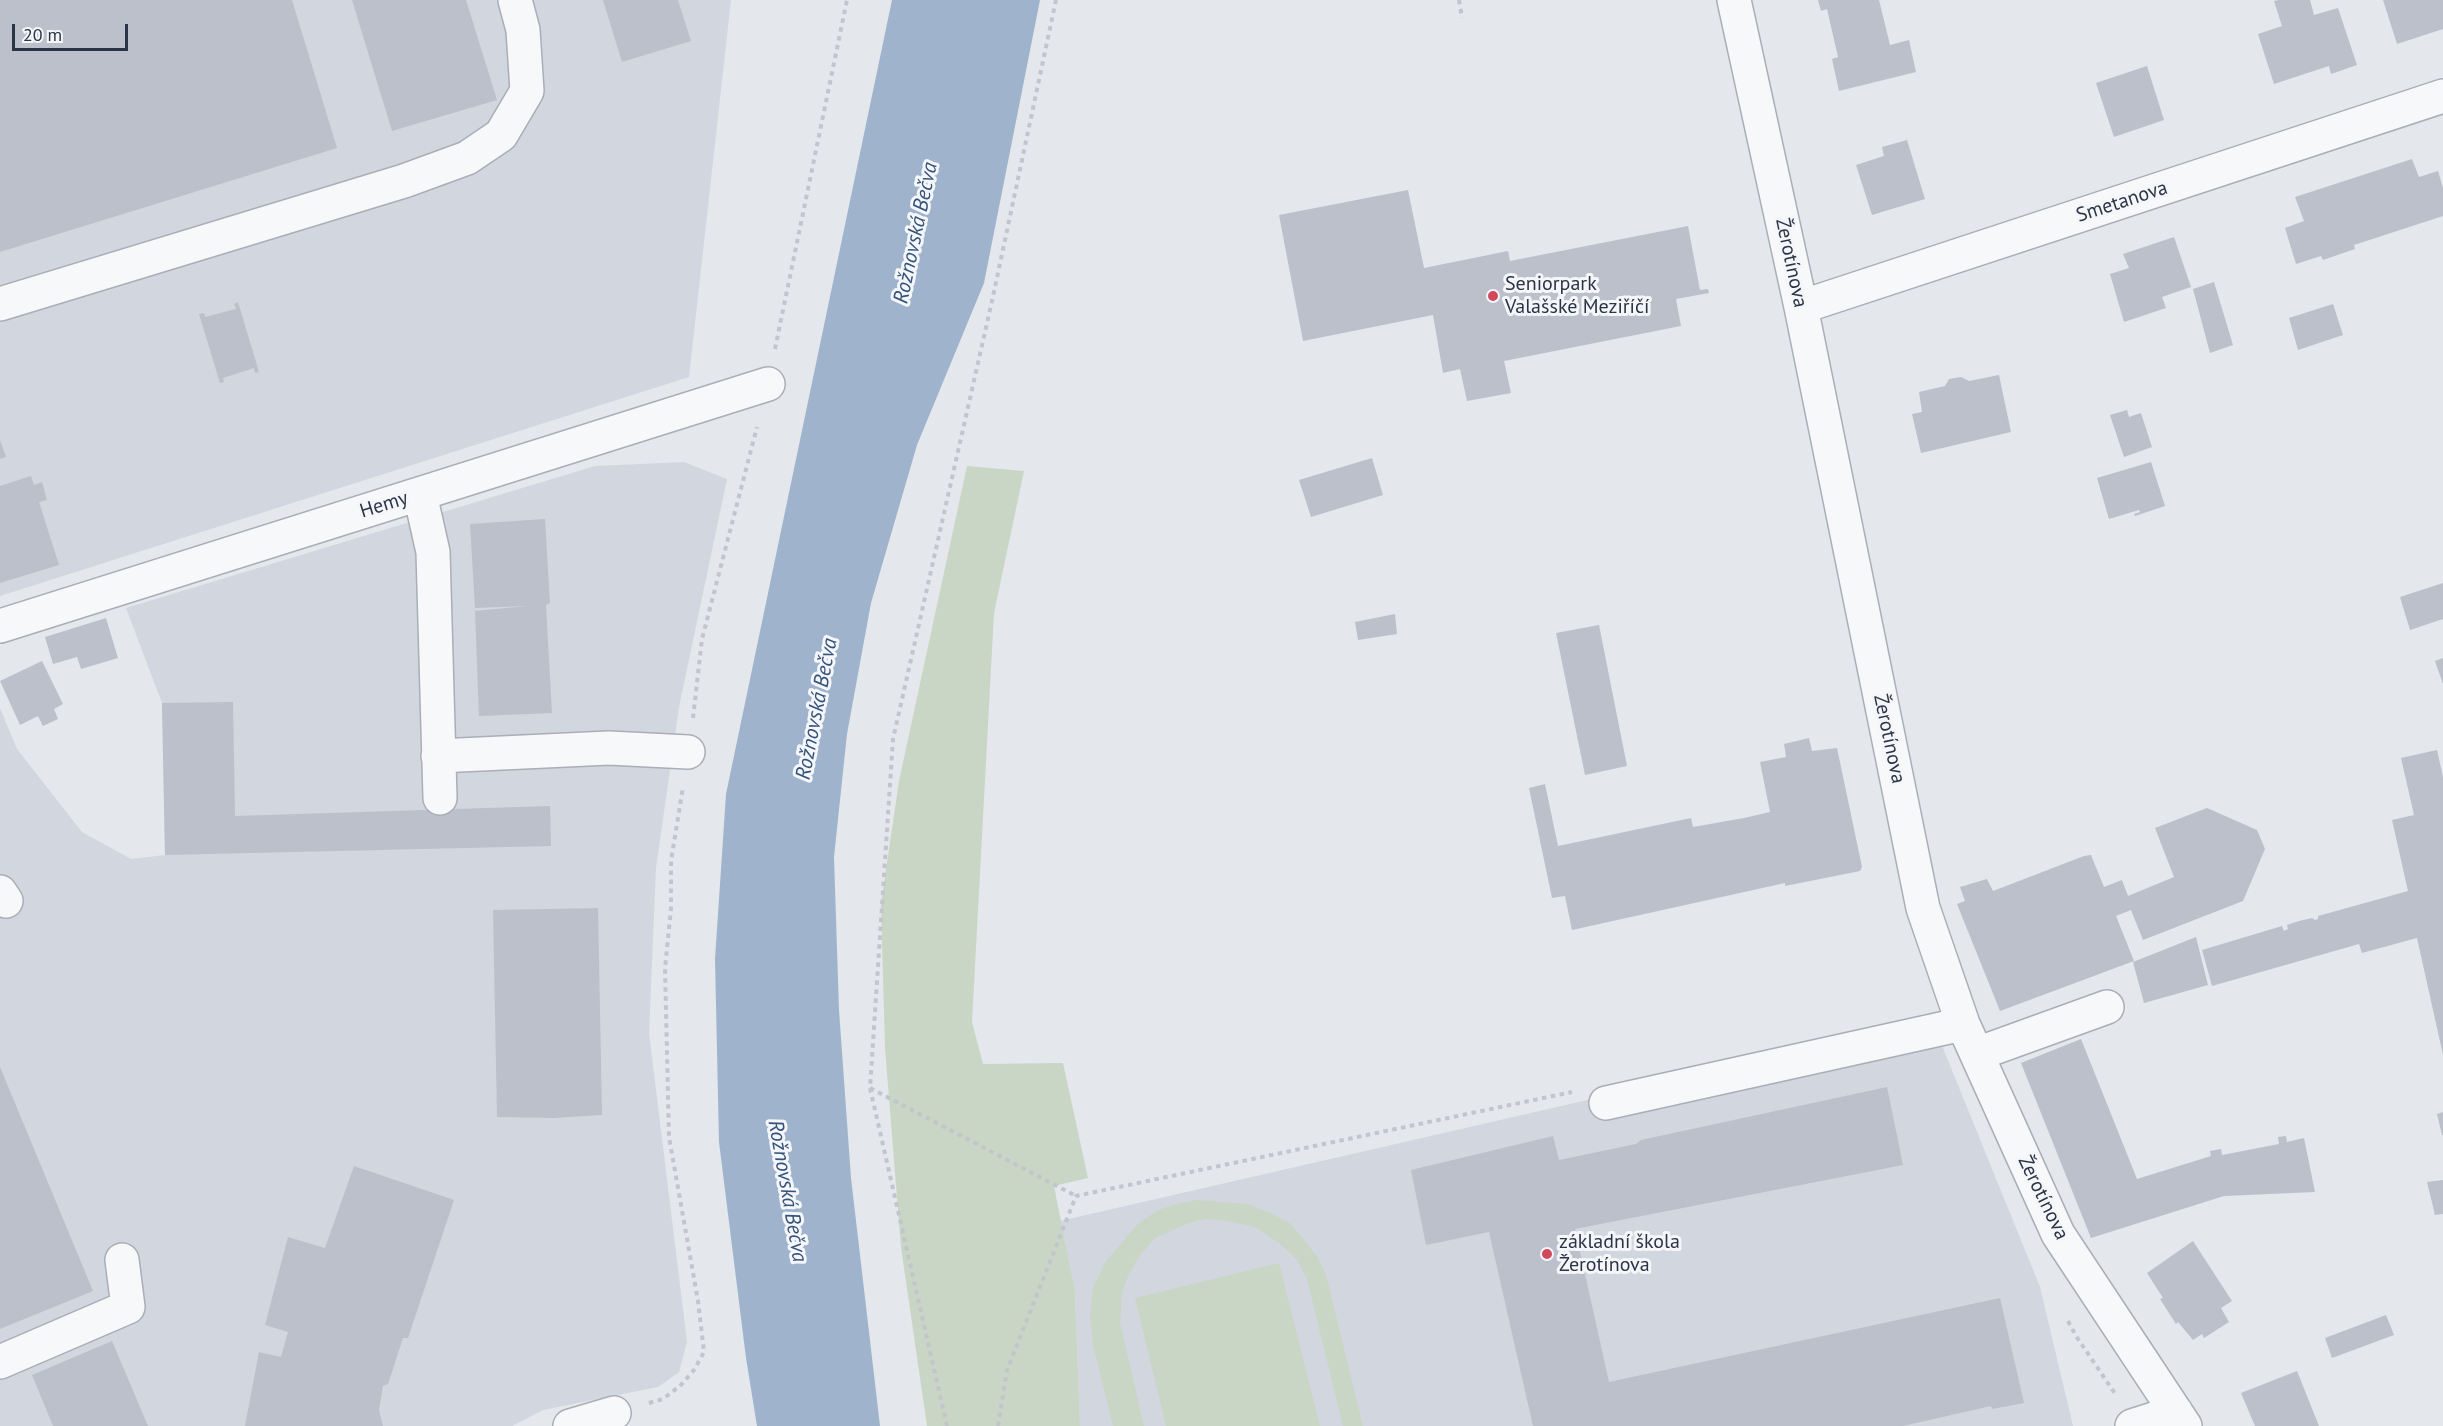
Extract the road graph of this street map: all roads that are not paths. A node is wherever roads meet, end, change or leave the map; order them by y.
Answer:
1 (515, 0) edge
2 (1734, 0) edge
3 (2443, 96) edge
4 (0, 304) edge
5 (1801, 307) junction
6 (768, 384) road end
7 (420, 494) junction
8 (0, 626) edge
9 (688, 752) road end
10 (438, 756) junction
11 (440, 798) dead end
12 (2107, 1007) dead end
13 (1963, 1024) junction
14 (1977, 1054) junction
15 (1606, 1103) road end
16 (122, 1260) dead end
17 (0, 1362) edge
18 (614, 1413) road end
19 (2181, 1419) edge
20 (570, 1426) edge
21 (2132, 1426) edge

1 - 4 street
2 - 5 street, Žerotínova
3 - 5 street, Smetanova
5 - 13 street, Žerotínova
6 - 7 street, Hemy
7 - 8 street, Hemy
7 - 10 street
9 - 10 street
10 - 11 street
12 - 14 street
13 - 14 street, Žerotínova
13 - 15 street
14 - 19 street, Žerotínova
16 - 17 street
18 - 20 street
19 - 21 street

